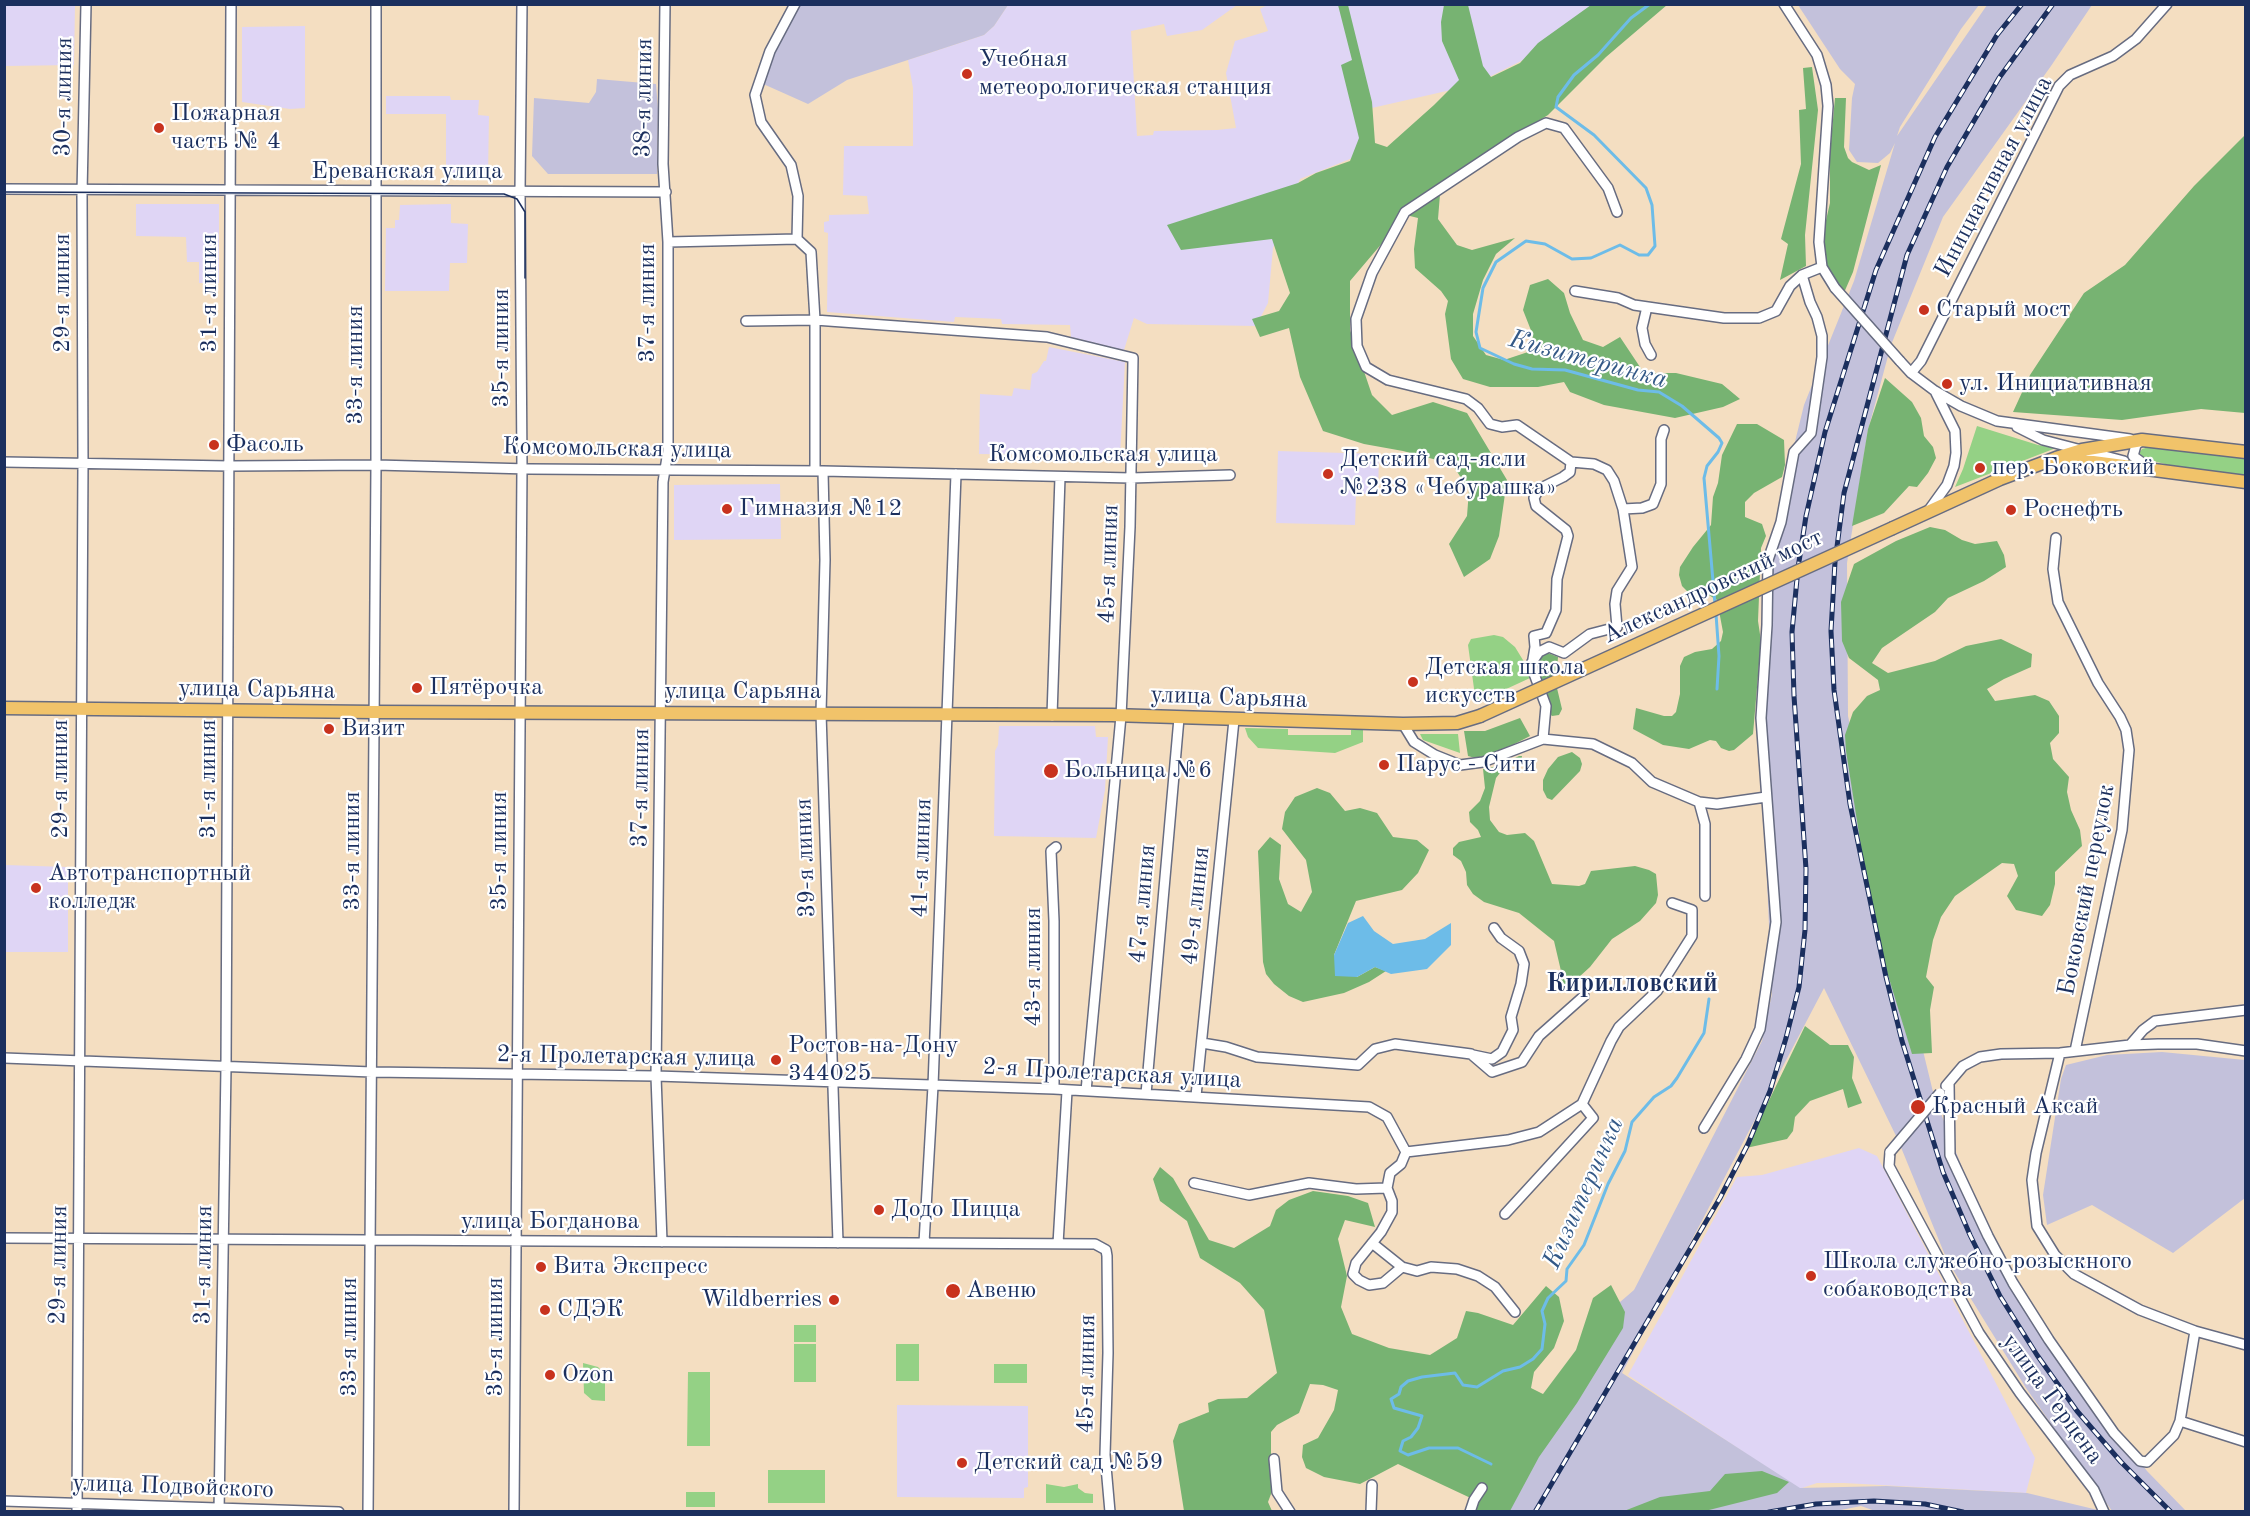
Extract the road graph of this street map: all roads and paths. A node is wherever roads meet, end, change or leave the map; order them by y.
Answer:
1 (86, 4) edge
2 (231, 4) edge
3 (376, 4) edge
4 (522, 4) edge
5 (665, 4) edge
6 (795, 4) edge
7 (1784, 4) edge
8 (2167, 4) edge
9 (4, 189) edge
10 (375, 190) junction
11 (82, 191) junction
12 (230, 191) junction
13 (520, 192) junction
14 (666, 192) junction
15 (1617, 212) dead end
16 (797, 238) junction
17 (668, 242) junction
18 (1822, 267) junction
19 (1802, 275) junction
20 (1575, 291) dead end
21 (1647, 306) junction
22 (815, 320) junction
23 (746, 321) dead end
24 (1651, 355) dead end
25 (1911, 372) junction
26 (1935, 391) junction
27 (2010, 424) junction
28 (1664, 430) dead end
29 (2142, 440) junction
30 (2082, 450) junction
31 (2246, 452) edge
32 (4, 462) edge
33 (1571, 462) junction
34 (2046, 462) junction
35 (83, 463) junction
36 (376, 465) junction
37 (230, 466) junction
38 (2148, 467) junction
39 (522, 468) junction
40 (665, 470) junction
41 (819, 471) junction
42 (2161, 471) junction
43 (956, 474) junction
44 (1230, 475) dead end
45 (1060, 477) junction
46 (1131, 478) junction
47 (2246, 482) edge
48 (1623, 509) junction
49 (1929, 510) junction
50 (2056, 538) dead end
51 (1532, 663) junction
52 (4, 708) edge
53 (81, 709) junction
54 (228, 711) junction
55 (374, 712) junction
56 (519, 713) junction
57 (661, 713) junction
58 (821, 713) junction
59 (947, 716) junction
60 (1052, 716) junction
61 (1121, 716) junction
62 (1480, 716) joint
63 (1179, 718) junction
64 (1234, 720) junction
65 (1403, 724) junction
66 (1543, 739) junction
67 (1766, 797) junction
68 (1699, 802) junction
69 (1056, 847) dead end
70 (1704, 896) dead end
71 (1672, 903) dead end
72 (1494, 928) dead end
73 (1584, 996) dead end
74 (2246, 1010) edge
75 (1202, 1043) junction
76 (2130, 1045) junction
77 (2075, 1051) junction
78 (2246, 1051) edge
79 (2060, 1053) junction
80 (1471, 1054) junction
81 (4, 1058) edge
82 (80, 1060) junction
83 (226, 1067) junction
84 (372, 1072) junction
85 (519, 1075) junction
86 (656, 1076) junction
87 (833, 1083) junction
88 (1949, 1083) junction
89 (933, 1086) junction
90 (1054, 1089) junction
91 (1067, 1091) junction
92 (1086, 1091) junction
93 (1146, 1094) junction
94 (1196, 1096) junction
95 (1582, 1104) junction
96 (1704, 1128) dead end
97 (1406, 1152) junction
98 (1194, 1183) dead end
99 (1386, 1188) junction
100 (1505, 1215) dead end
101 (4, 1238) edge
102 (224, 1239) junction
103 (79, 1240) junction
104 (370, 1240) junction
105 (516, 1241) junction
106 (662, 1242) junction
107 (838, 1243) junction
108 (924, 1243) junction
109 (1372, 1243) junction
110 (1058, 1244) junction
111 (1095, 1244) joint
112 (1402, 1268) junction
113 (1515, 1312) dead end
114 (2195, 1331) junction
115 (2246, 1345) edge
116 (2181, 1421) junction
117 (2246, 1442) edge
118 (1274, 1459) dead end
119 (1372, 1485) dead end
120 (1482, 1488) dead end
121 (4, 1501) edge
122 (77, 1507) edge
123 (219, 1510) edge
124 (339, 1512) edge
125 (368, 1512) edge
126 (514, 1512) edge
127 (1110, 1512) edge
128 (1290, 1512) edge
129 (1371, 1512) edge
130 (1470, 1512) edge
131 (2104, 1512) edge

1 - 11 street, 30-я линия
2 - 12 street, 31-я линия
3 - 10 street, 33-я линия
4 - 13 street, 35-я линия
5 - 14 street, 38-я линия
6 - 16 street
7 - 18 street
8 - 25 street, Инициативная улица
9 - 11 street, Ереванская улица
10 - 12 street, Ереванская улица
10 - 13 street, Ереванская улица
10 - 36 street, 33-я линия
11 - 12 street, Ереванская улица
11 - 35 street, 29-я линия
12 - 37 street, 31-я линия
13 - 14 street, Ереванская улица
13 - 39 street, 35-я линия
14 - 17 street, 37-я линия
15 - 33 street
16 - 17 street
16 - 22 street, 39-я линия
17 - 40 street, 37-я линия
18 - 19 street
18 - 25 street, bridge
19 - 21 street
19 - 67 street
20 - 21 street
21 - 24 street
22 - 23 street
22 - 41 street, 39-я линия
22 - 46 street, 45-я линия
25 - 26 street
26 - 27 street
26 - 49 street
27 - 29 street
27 - 30 street
28 - 48 street
29 - 30 main road, Александровский мост
29 - 31 main road, Александровский мост
29 - 38 street
30 - 34 main road, Александровский мост
30 - 38 street
32 - 35 street, Комсомольская улица
33 - 48 street
33 - 51 street
34 - 42 main road
34 - 49 main road, Александровский мост
35 - 37 street, Комсомольская улица
35 - 53 street, 29-я линия
36 - 37 street, Комсомольская улица
36 - 39 street, Комсомольская улица
36 - 55 street, 33-я линия
37 - 54 street, 31-я линия
38 - 42 street
39 - 40 street, Комсомольская улица
39 - 56 street, 35-я линия
40 - 41 street, Комсомольская улица
40 - 57 street, 37-я линия
41 - 43 street, Комсомольская улица
41 - 58 street, 39-я линия
42 - 47 main road
43 - 45 street, Комсомольская улица
43 - 59 street, 41-я линия
44 - 46 street, Комсомольская улица
45 - 46 street, Комсомольская улица
45 - 60 street
46 - 61 street, 45-я линия
48 - 51 street
49 - 62 main road, Александровский мост, bridge
50 - 77 street, Боковский переулок
51 - 66 street
52 - 53 main road, улица Сарьяна
53 - 54 main road, улица Сарьяна
53 - 82 street, 29-я линия
54 - 55 main road, улица Сарьяна
54 - 83 street, 31-я линия
55 - 56 main road, улица Сарьяна
55 - 84 street, 33-я линия
56 - 57 main road, улица Сарьяна
56 - 85 street, 35-я линия
57 - 58 main road, улица Сарьяна
57 - 86 street, 37-я линия
58 - 59 main road, улица Сарьяна
58 - 87 street, 39-я линия
59 - 60 main road, улица Сарьяна
59 - 89 street, 41-я линия
60 - 61 main road, улица Сарьяна
61 - 63 main road, улица Сарьяна
61 - 92 street, 45-я линия
62 - 65 main road, улица Сарьяна
63 - 64 main road, улица Сарьяна
63 - 93 street, 47-я линия
64 - 65 main road, улица Сарьяна
64 - 75 street, 49-я линия
65 - 66 street
66 - 68 street
67 - 68 street
67 - 96 street
68 - 70 street
69 - 90 street, 43-я линия
71 - 95 street
72 - 80 street
73 - 80 street
74 - 76 street
75 - 80 street
75 - 94 street, 49-я линия
76 - 77 street
76 - 78 street
77 - 79 street
79 - 88 street
79 - 114 street
81 - 82 street, 2-я Пролетарская улица
82 - 83 street, 2-я Пролетарская улица
82 - 103 street, 29-я линия
83 - 84 street, 2-я Пролетарская улица
83 - 102 street, 31-я линия
84 - 85 street, 2-я Пролетарская улица
84 - 104 street, 33-я линия
85 - 86 street, 2-я Пролетарская улица
85 - 105 street, 35-я линия
86 - 87 street, 2-я Пролетарская улица
86 - 106 street, 37-я линия
87 - 89 street, 2-я Пролетарская улица
87 - 107 street, 39-я линия
88 - 116 street, улица Герцена
88 - 131 street, улица Герцена, bridge
89 - 90 street, 2-я Пролетарская улица
89 - 108 street, 41-я линия
90 - 91 street, 2-я Пролетарская улица
91 - 92 street, 2-я Пролетарская улица
91 - 110 street
92 - 93 street, 2-я Пролетарская улица
93 - 94 street, 2-я Пролетарская улица
94 - 97 street, 2-я Пролетарская улица
95 - 97 street
95 - 100 street
97 - 99 street
98 - 99 street
99 - 109 street
101 - 103 street, улица Богданова
102 - 103 street, улица Богданова
102 - 104 street, улица Богданова
102 - 123 street, 31-я линия
103 - 122 street, 29-я линия
104 - 105 street, улица Богданова
104 - 125 street, 33-я линия
105 - 106 street, улица Богданова
105 - 126 street, 35-я линия
106 - 107 street, улица Богданова
107 - 108 street, улица Богданова
108 - 110 street, улица Богданова
109 - 112 street
109 - 112 street
110 - 111 street, улица Богданова
111 - 127 street, 45-я линия
112 - 113 street
114 - 115 street
114 - 116 street
116 - 117 street
118 - 128 street
119 - 129 street
120 - 130 street
121 - 122 street, улица Подвойского
122 - 123 street, улица Подвойского
123 - 124 street, улица Подвойского

